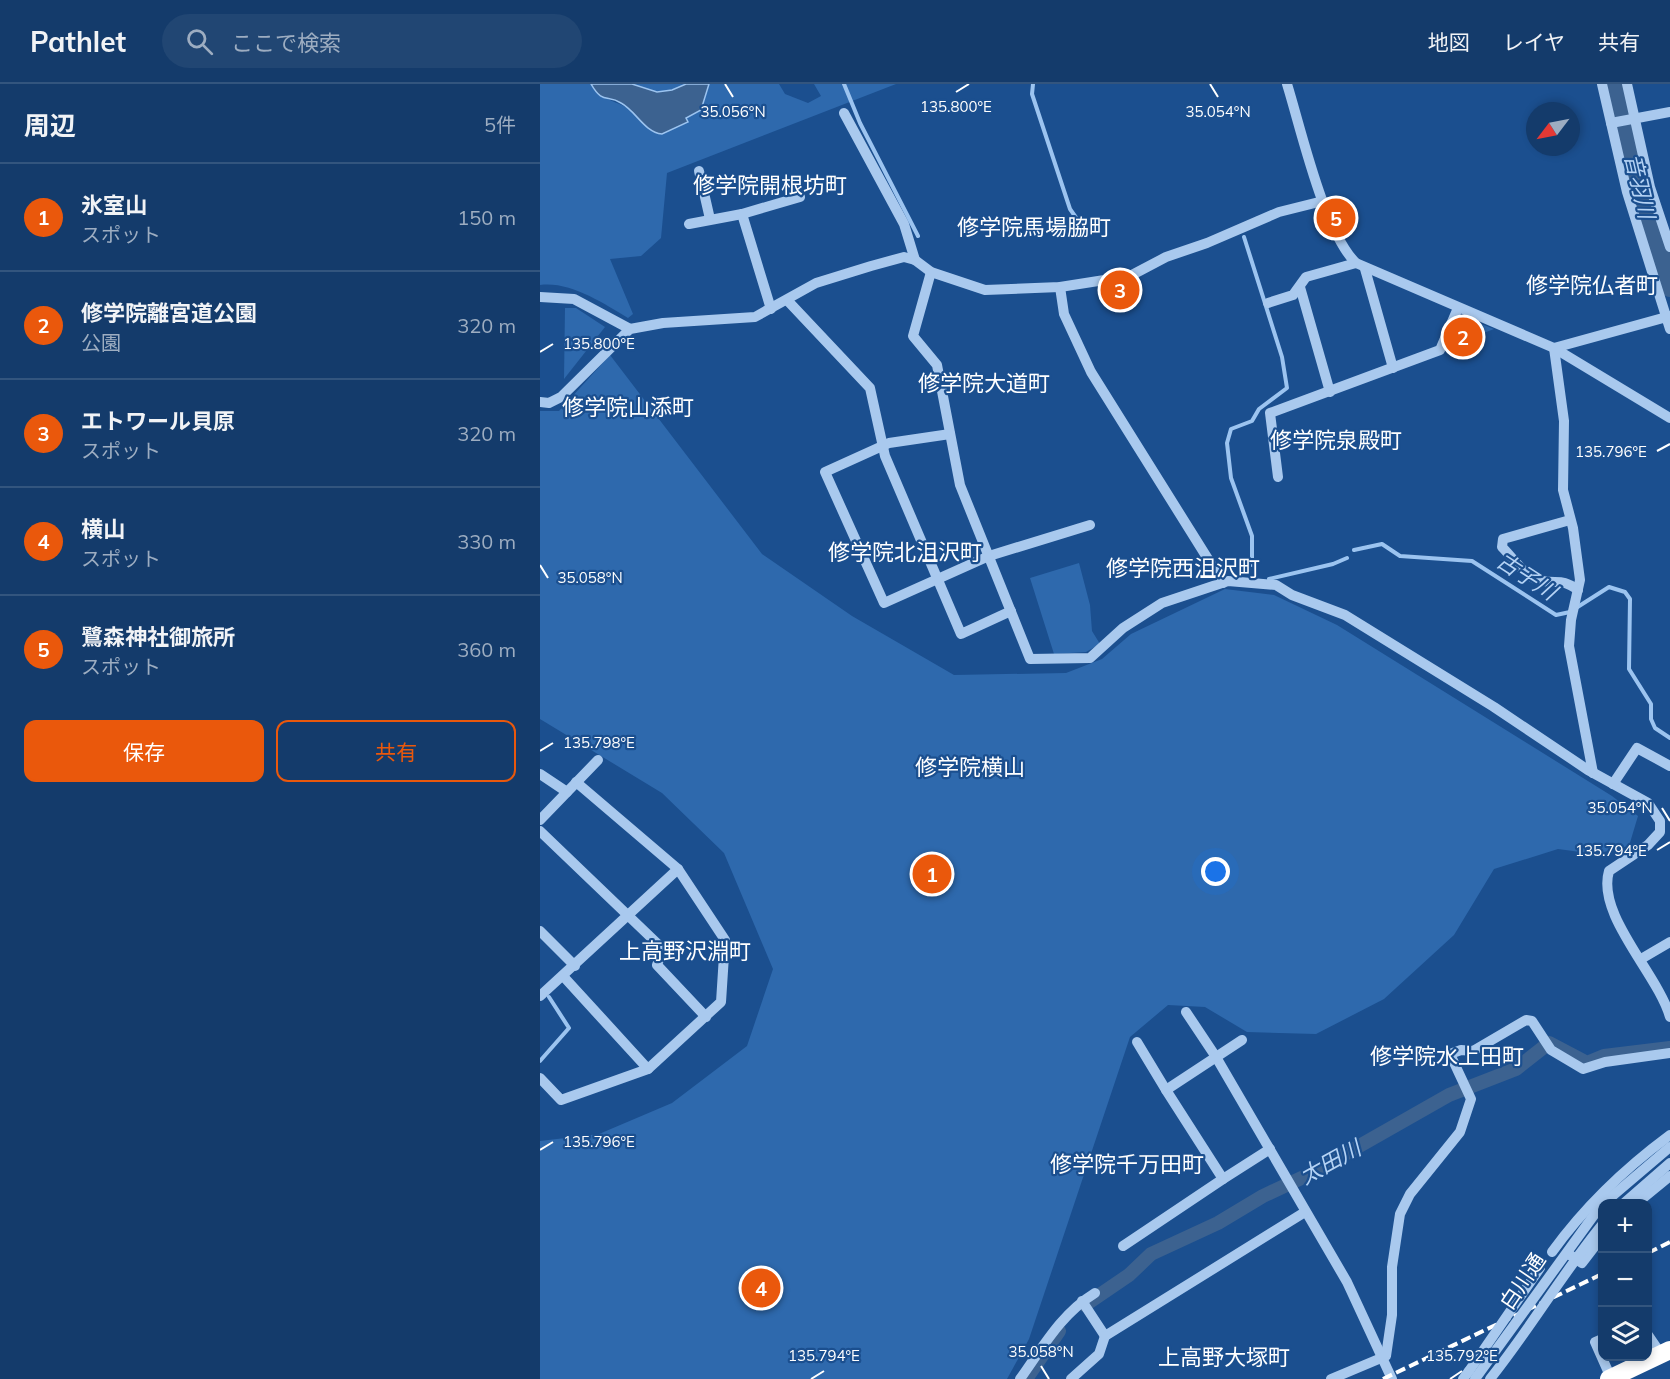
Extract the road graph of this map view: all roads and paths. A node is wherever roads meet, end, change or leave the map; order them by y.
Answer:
1 (1287, 84) edge
2 (1602, 84) edge
3 (1627, 84) edge
4 (1670, 112) edge
5 (844, 113) dead end
6 (1635, 118) junction
7 (1611, 123) junction
8 (699, 171) dead end
9 (800, 197) dead end
10 (1323, 201) junction
11 (742, 214) junction
12 (710, 219) junction
13 (688, 224) dead end
14 (1670, 248) edge
15 (915, 260) junction
16 (1360, 266) junction
17 (931, 272) junction
18 (1060, 287) junction
19 (1300, 287) junction
20 (540, 297) edge
21 (787, 300) junction
22 (1268, 303) dead end
23 (1458, 308) junction
24 (771, 309) junction
25 (1668, 317) edge
26 (630, 329) junction
27 (1670, 329) edge
28 (1554, 348) junction
29 (1393, 368) junction
30 (1330, 392) junction
31 (540, 402) edge
32 (1670, 418) edge
33 (950, 434) junction
34 (883, 446) junction
35 (1278, 477) dead end
36 (1570, 520) junction
37 (1090, 525) dead end
38 (989, 556) junction
39 (937, 580) junction
40 (1223, 583) junction
41 (1578, 590) junction
42 (1011, 611) junction
43 (598, 760) dead end
44 (1670, 766) edge
45 (1593, 773) junction
46 (540, 774) edge
47 (576, 782) junction
48 (1613, 784) junction
49 (567, 792) junction
50 (540, 820) edge
51 (540, 831) edge
52 (678, 869) junction
53 (630, 915) junction
54 (540, 931) edge
55 (1670, 942) edge
56 (1641, 959) junction
57 (575, 966) junction
58 (564, 976) junction
59 (540, 996) edge
60 (1186, 1012) dead end
61 (706, 1017) junction
62 (1670, 1017) edge
63 (1242, 1040) dead end
64 (1137, 1042) dead end
65 (1670, 1053) edge
66 (1216, 1057) junction
67 (648, 1069) junction
68 (540, 1078) edge
69 (1166, 1090) junction
70 (1670, 1135) edge
71 (1670, 1147) edge
72 (1270, 1149) junction
73 (1670, 1163) edge
74 (1670, 1176) edge
75 (1223, 1179) junction
76 (1608, 1199) edge
77 (1632, 1199) edge
78 (1634, 1199) edge
79 (1598, 1210) edge
80 (1305, 1212) junction
81 (1598, 1230) edge
82 (1598, 1242) edge
83 (1123, 1246) dead end
84 (1543, 1264) dead end
85 (1095, 1293) dead end
86 (1082, 1301) junction
87 (1105, 1336) junction
88 (1652, 1340) edge
89 (1665, 1352) edge
90 (1382, 1358) junction
91 (1602, 1361) edge
92 (1469, 1376) edge
93 (1610, 1378) edge
94 (1020, 1379) edge
95 (1071, 1379) edge
96 (1331, 1379) edge
97 (1392, 1379) edge
98 (1490, 1379) edge

1 - 10 street
2 - 7 street
3 - 6 street
4 - 6 street
5 - 15 street
6 - 7 street
6 - 14 street
7 - 25 street
8 - 12 street
9 - 11 street
10 - 16 street
10 - 18 street
11 - 12 street
11 - 24 street
12 - 13 street
15 - 17 street
15 - 21 street
16 - 19 street
16 - 23 street
16 - 29 street
17 - 18 street
17 - 33 street
18 - 40 street
19 - 22 street
19 - 30 street
20 - 26 street
21 - 24 street
21 - 34 street
23 - 28 street
23 - 29 street
24 - 26 street
25 - 27 street
25 - 28 street
26 - 31 street
28 - 32 street
28 - 36 street
29 - 30 street
30 - 35 street
33 - 34 street
33 - 38 street
34 - 39 street
34 - 39 street
36 - 41 street
36 - 41 street
37 - 38 street
38 - 39 street
38 - 42 street
39 - 42 street
40 - 42 street
40 - 45 street
41 - 45 street
43 - 47 street
44 - 48 street
45 - 48 street
46 - 49 street
47 - 49 street
47 - 52 street
48 - 56 street
49 - 50 street
51 - 53 street
52 - 53 street
52 - 61 street
53 - 57 street
53 - 61 street
54 - 57 street
55 - 56 street
56 - 62 street
57 - 58 street
58 - 59 street
58 - 67 street
60 - 66 street
61 - 67 street
63 - 66 street
64 - 69 street
65 - 90 street
66 - 69 street
66 - 72 street
67 - 68 street
69 - 75 street
70 - 82 street
71 - 76 street, 白川通
72 - 75 street
72 - 80 street
73 - 77 street
74 - 78 street
75 - 83 street
79 - 92 street, 白川通, bridge
80 - 87 street
80 - 90 street
81 - 98 street, 白川通, bridge
84 - 92 street, bridge
85 - 86 street
86 - 87 street
86 - 94 street
87 - 95 street
88 - 89 street
89 - 93 highway
90 - 96 street
90 - 97 street
91 - 93 street

